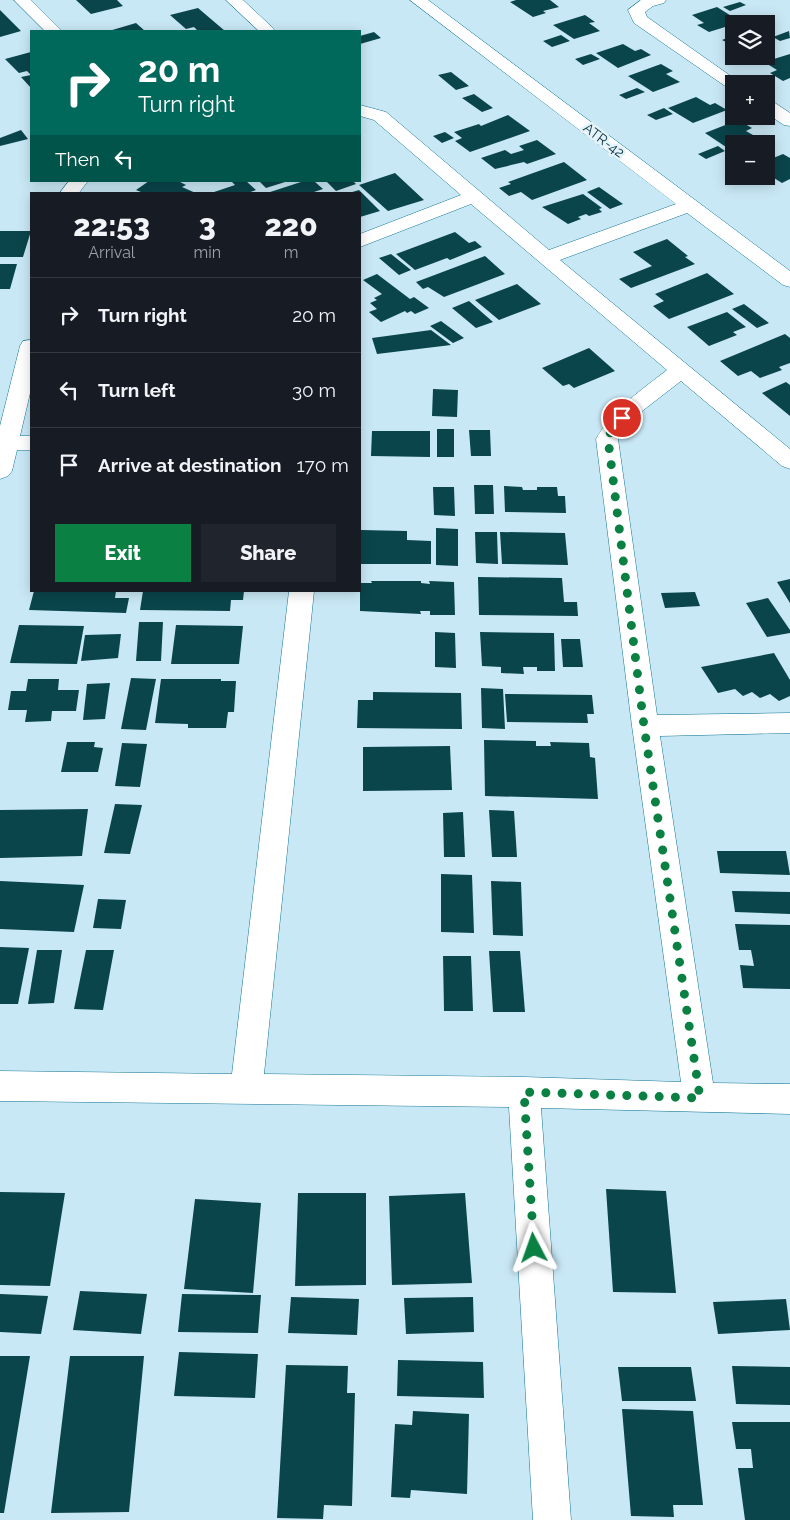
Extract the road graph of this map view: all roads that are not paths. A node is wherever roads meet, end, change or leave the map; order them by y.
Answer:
1 (22, 0) edge
2 (234, 0) edge
3 (418, 0) edge
4 (658, 0) edge
5 (266, 29) dead end
6 (53, 30) edge
7 (725, 78) edge
8 (361, 110) edge
9 (775, 111) edge
10 (790, 121) edge
11 (78, 182) edge
12 (70, 192) edge
13 (476, 196) junction
14 (690, 205) junction
15 (361, 241) edge
16 (546, 258) junction
17 (790, 280) edge
18 (30, 350) edge
19 (680, 371) junction
20 (8, 442) junction
21 (30, 443) edge
22 (790, 461) edge
23 (0, 471) edge
24 (302, 592) edge
25 (790, 723) edge
26 (644, 726) junction
27 (0, 1086) edge
28 (246, 1090) junction
29 (524, 1092) junction
30 (700, 1098) junction
31 (790, 1099) edge
32 (552, 1520) edge

1 - 6 street
2 - 5 street
3 - 14 street, ATR-42
4 - 7 street
8 - 13 street
9 - 10 street
11 - 12 street
13 - 15 street
13 - 16 street
14 - 16 street
14 - 17 street, ATR-42
16 - 19 street
18 - 20 street
19 - 22 street
19 - 26 street
20 - 21 street
20 - 23 street
24 - 28 street
25 - 26 street
26 - 30 street
27 - 28 street
28 - 29 street
29 - 30 street
29 - 32 street
30 - 31 street

